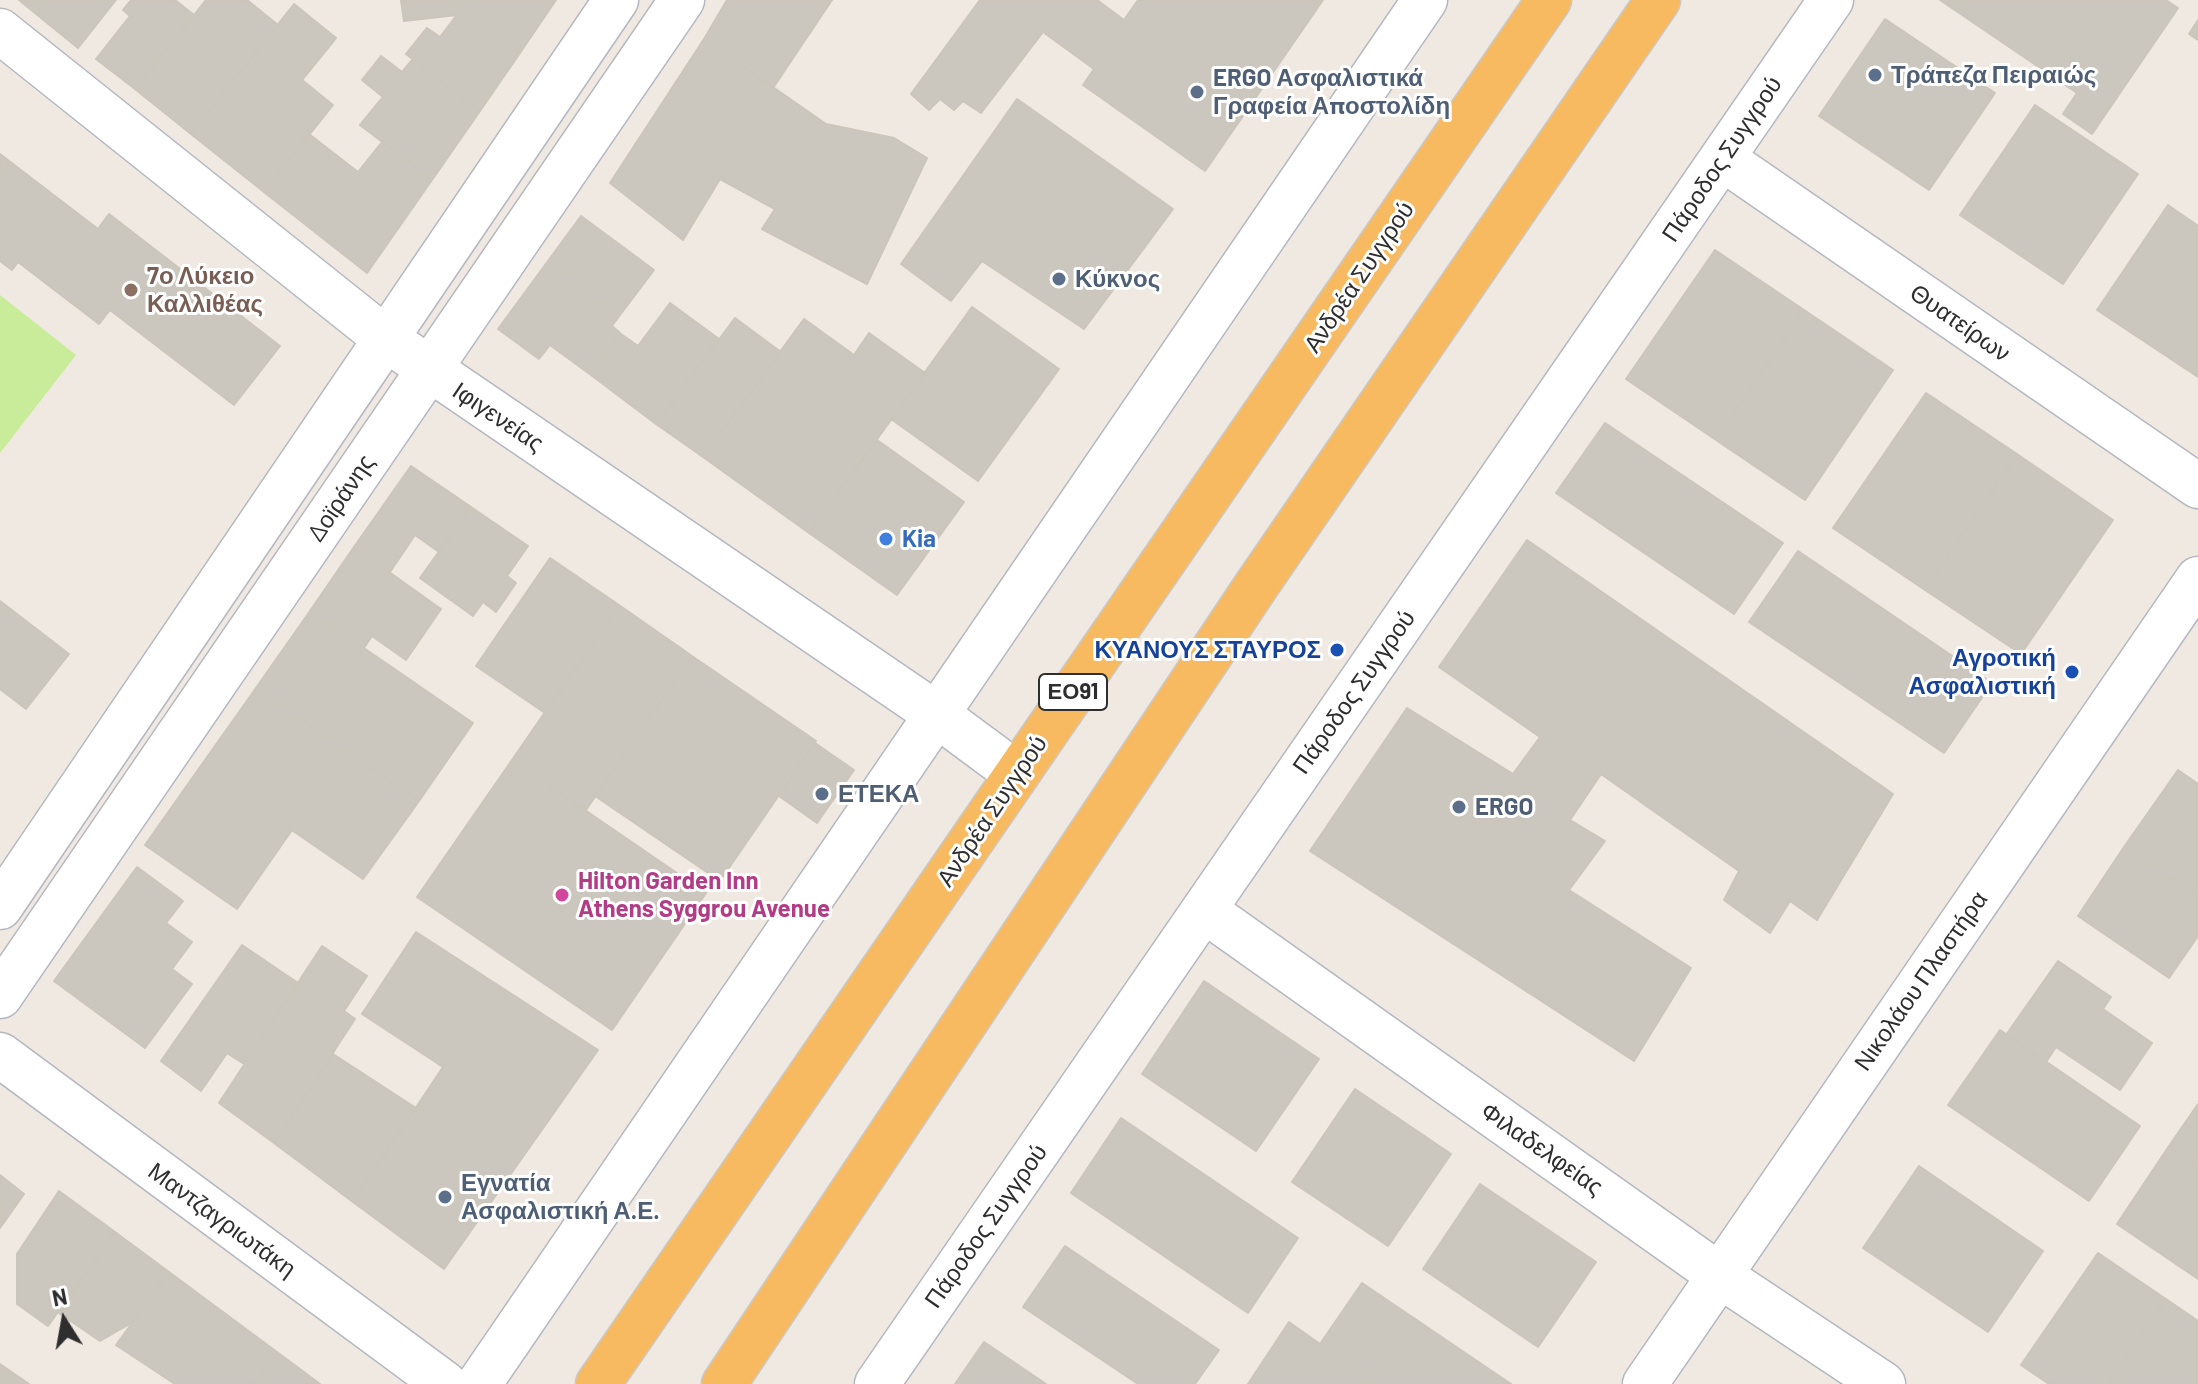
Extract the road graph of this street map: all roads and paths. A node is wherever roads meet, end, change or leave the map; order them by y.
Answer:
1 (616, 0) edge
2 (682, 0) edge
3 (1425, 0) edge
4 (1549, 0) edge
5 (1658, 0) edge
6 (1831, 0) edge
7 (0, 31) edge
8 (1723, 159) junction
9 (386, 339) junction
10 (429, 370) junction
11 (2198, 486) edge
12 (2198, 579) edge
13 (936, 714) junction
14 (1017, 774) junction
15 (0, 907) edge
16 (1204, 910) junction
17 (0, 996) edge
18 (0, 1055) edge
19 (1719, 1275) junction
20 (445, 1384) edge
21 (479, 1384) edge
22 (598, 1384) edge
23 (724, 1384) edge
24 (877, 1384) edge
25 (1645, 1384) edge
26 (1883, 1384) edge

1 - 9 street
2 - 10 street, Δοϊράνης
3 - 13 street
4 - 14 highway, Ανδρέα Συγγρού / ΕΟ91
5 - 23 highway
6 - 8 street, Πάροδος Συγγρού
7 - 9 street, Ιφιγενείας
8 - 11 street, Θυατείρων
8 - 16 street, Πάροδος Συγγρού
9 - 10 street, Ιφιγενείας
9 - 15 street
10 - 13 street, Ιφιγενείας
10 - 17 street, Δοϊράνης
12 - 19 street, Νικολάου Πλαστήρα
13 - 14 street, Ιφιγενείας
13 - 21 street
14 - 22 highway, Ανδρέα Συγγρού / ΕΟ91
16 - 19 street, Φιλαδελφείας
16 - 24 street, Πάροδος Συγγρού
18 - 20 street, Μαντζαγριωτάκη
19 - 25 street, Νικολάου Πλαστήρα
19 - 26 street, Φιλαδελφείας

